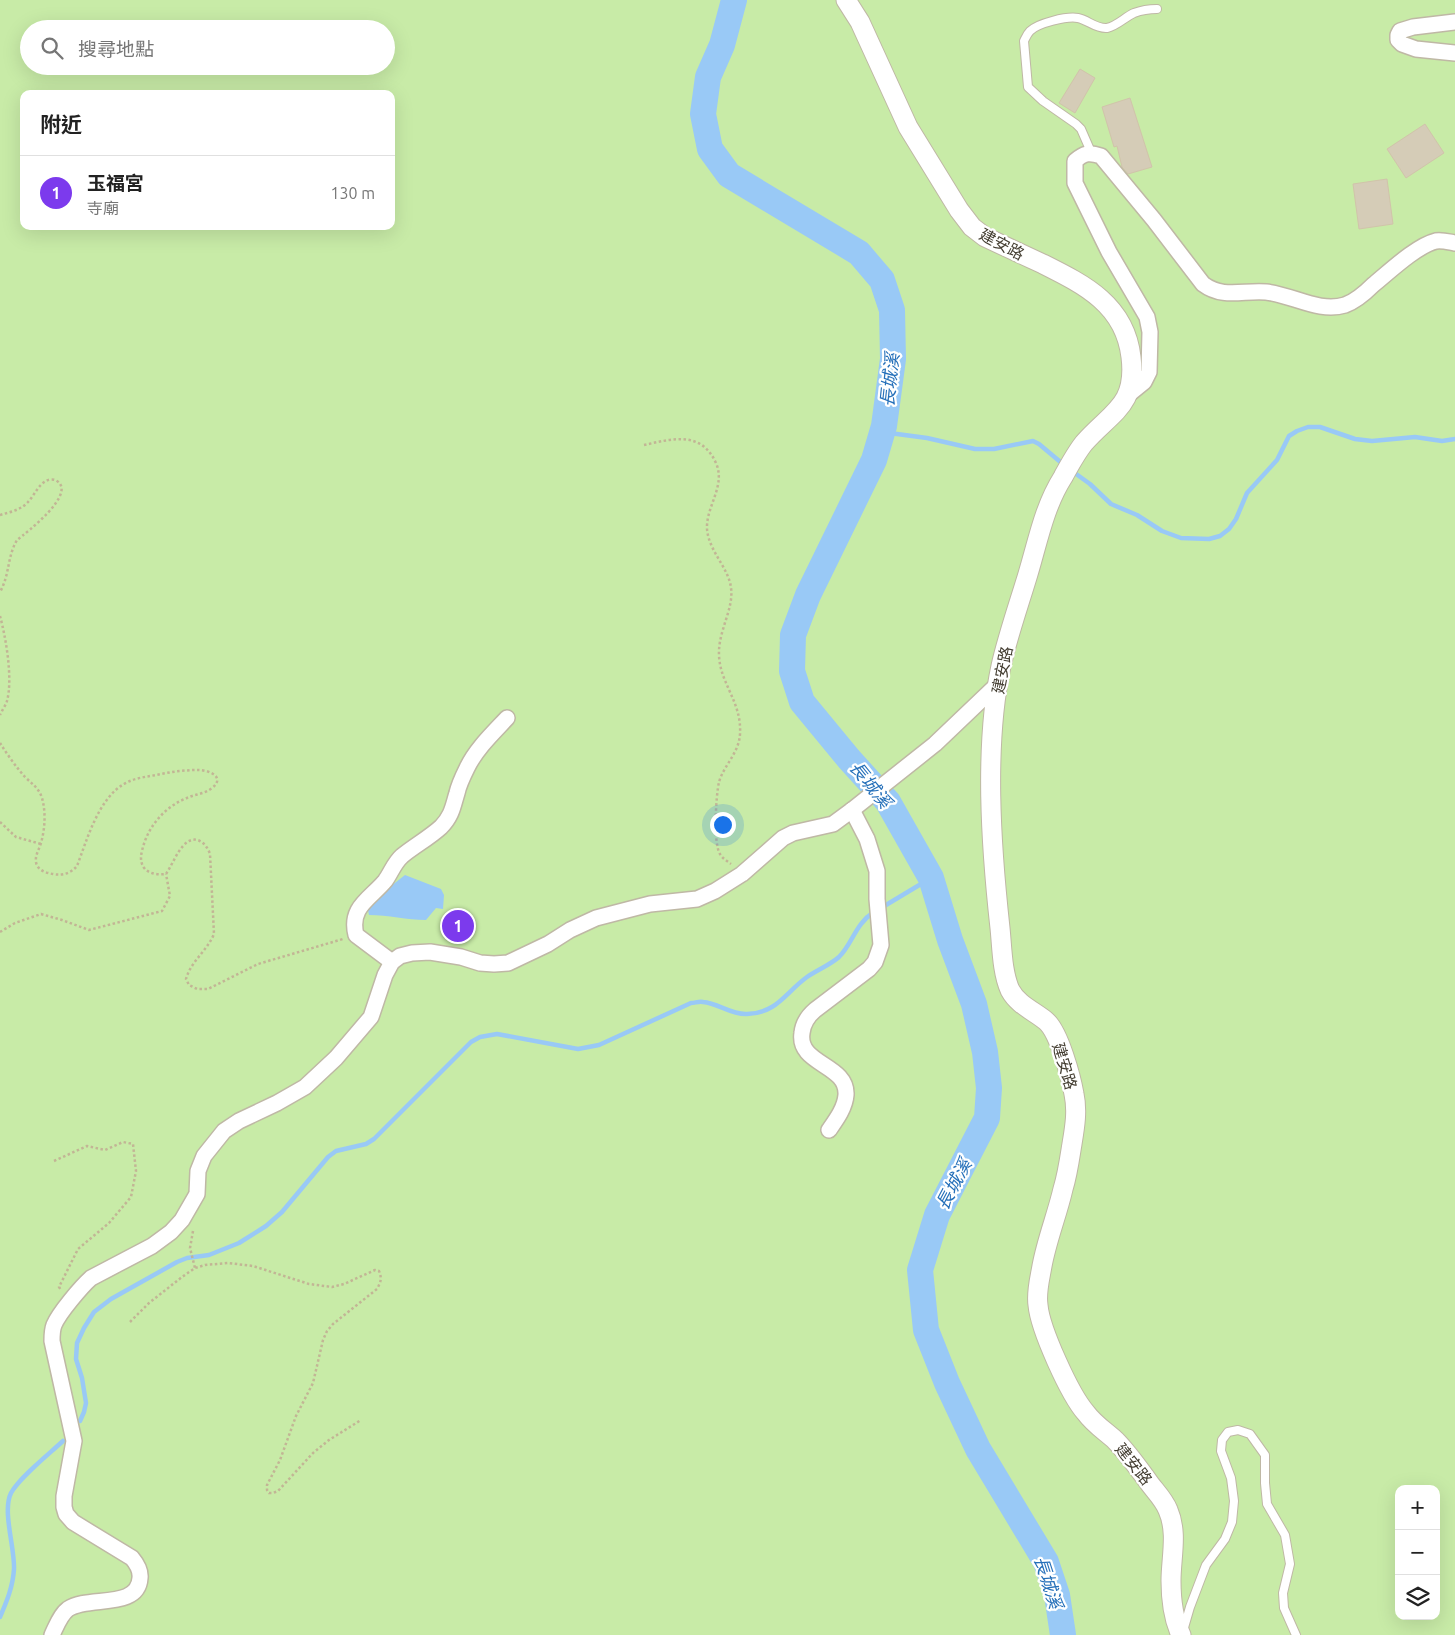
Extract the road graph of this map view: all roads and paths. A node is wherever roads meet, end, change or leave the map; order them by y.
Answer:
1 (846, 0) edge
2 (1157, 9) dead end
3 (1455, 22) edge
4 (1455, 54) edge
5 (1091, 152) junction
6 (1455, 243) edge
7 (1128, 395) junction
8 (644, 445) dead end
9 (0, 515) edge
10 (0, 592) edge
11 (0, 616) edge
12 (999, 682) junction
13 (0, 715) edge
14 (508, 718) dead end
15 (0, 742) edge
16 (857, 806) junction
17 (0, 822) edge
18 (41, 844) junction
19 (166, 874) junction
20 (742, 874) junction
21 (0, 932) edge
22 (356, 935) junction
23 (392, 962) junction
24 (829, 1130) dead end
25 (54, 1162) dead end
26 (194, 1227) dead end
27 (195, 1268) junction
28 (69, 1304) junction
29 (130, 1322) dead end
30 (361, 1420) dead end
31 (52, 1635) edge
32 (1182, 1635) edge
33 (1296, 1635) edge

1 - 7 street, 建安路
2 - 5 lane
3 - 4 street
5 - 6 street
5 - 7 street
7 - 12 street, 建安路
8 - 20 path
9 - 10 path
11 - 13 path
12 - 16 street
12 - 32 street, 建安路
14 - 22 street
15 - 18 path
16 - 20 street
16 - 24 street
17 - 18 path
18 - 19 path
19 - 21 path
19 - 22 path
20 - 23 street
22 - 23 street
23 - 28 street
25 - 28 path
26 - 27 path
27 - 29 path
27 - 30 path
28 - 31 street
32 - 33 lane

